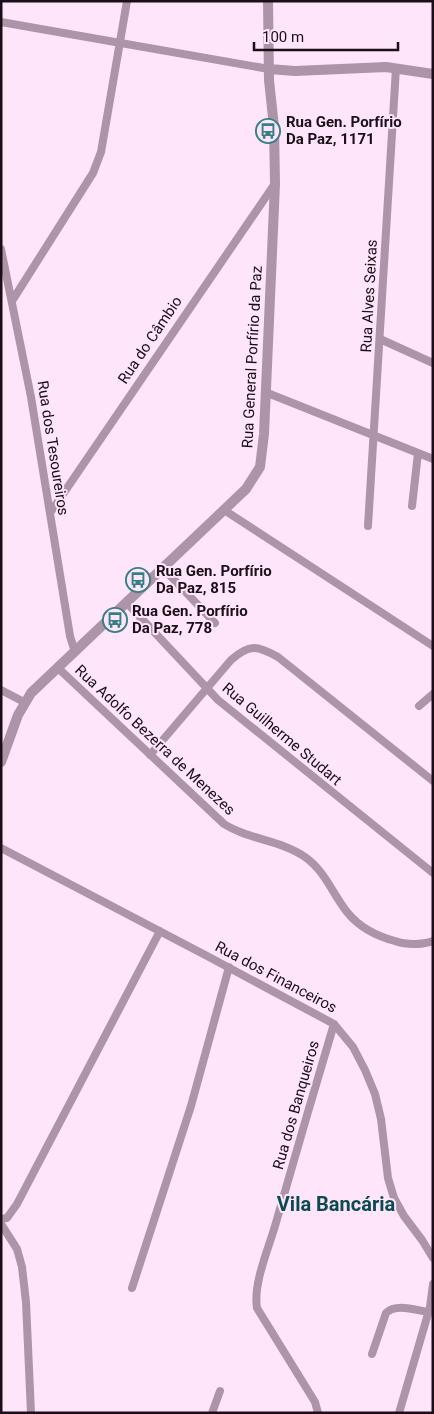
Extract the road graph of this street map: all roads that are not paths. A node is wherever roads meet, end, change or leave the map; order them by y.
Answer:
1 (126, 1) edge
2 (268, 1) edge
3 (1, 22) edge
4 (120, 42) junction
5 (396, 68) junction
6 (269, 69) junction
7 (433, 74) edge
8 (275, 183) junction
9 (1, 249) edge
10 (12, 301) junction
11 (380, 339) junction
12 (433, 363) edge
13 (266, 392) junction
14 (374, 437) junction
15 (418, 453) junction
16 (433, 459) edge
17 (412, 506) dead end
18 (224, 510) junction
19 (50, 513) junction
20 (368, 526) dead end
21 (163, 568) junction
22 (127, 603) junction
23 (215, 623) dead end
24 (433, 646) edge
25 (75, 652) junction
26 (58, 668) junction
27 (206, 688) junction
28 (1, 690) edge
29 (433, 694) edge
30 (24, 702) junction
31 (419, 706) dead end
32 (150, 755) junction
33 (1, 762) edge
34 (433, 780) edge
35 (1, 848) edge
36 (433, 873) edge
37 (160, 931) junction
38 (433, 941) edge
39 (229, 967) junction
40 (334, 1024) junction
41 (1, 1219) edge
42 (1, 1224) edge
43 (433, 1258) edge
44 (433, 1284) edge
45 (132, 1288) dead end
46 (428, 1312) junction
47 (372, 1354) dead end
48 (220, 1391) dead end
49 (31, 1413) edge
50 (212, 1413) edge
51 (318, 1413) edge
52 (400, 1413) edge

1 - 4 street
2 - 6 street, Rua General Porfírio da Paz
3 - 4 street
4 - 6 street
4 - 10 street
5 - 6 street
5 - 7 street
5 - 11 street, Rua Alves Seixas
6 - 8 street, Rua General Porfírio da Paz
8 - 13 street, Rua General Porfírio da Paz
8 - 19 street, Rua do Câmbio
9 - 10 street, Rua dos Tesoureiros
10 - 19 street, Rua dos Tesoureiros
11 - 12 street
11 - 14 street, Rua Alves Seixas
13 - 14 street
13 - 18 street, Rua General Porfírio da Paz
14 - 15 street
14 - 20 street, Rua Alves Seixas
15 - 16 street
15 - 17 street
18 - 21 street, Rua General Porfírio da Paz
18 - 24 street
19 - 25 street, Rua dos Tesoureiros
21 - 22 street, Rua General Porfírio da Paz
21 - 23 street
22 - 25 street, Rua General Porfírio da Paz
22 - 27 street, Rua Guilherme Studart
25 - 26 street, Rua General Porfírio da Paz
26 - 30 street, Rua General Porfírio da Paz
26 - 32 street, Rua Adolfo Bezerra de Menezes
27 - 32 street
27 - 34 street
27 - 36 street, Rua Guilherme Studart
28 - 30 street
29 - 31 street
30 - 33 street, Rua General Porfírio da Paz
32 - 38 street, Rua Adolfo Bezerra de Menezes
35 - 37 street, Rua dos Financeiros
37 - 39 street, Rua dos Financeiros
37 - 41 street
39 - 40 street, Rua dos Financeiros
39 - 45 street
40 - 43 street, Rua dos Financeiros
40 - 51 street, Rua dos Banqueiros
42 - 49 street
44 - 46 street
46 - 47 street
46 - 52 street
48 - 50 street

